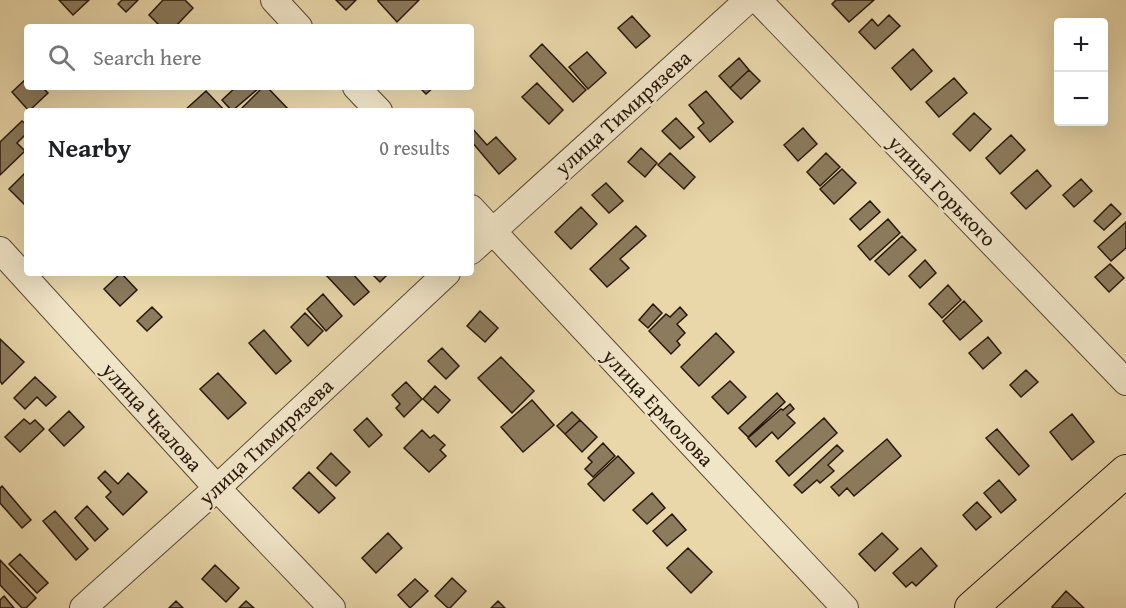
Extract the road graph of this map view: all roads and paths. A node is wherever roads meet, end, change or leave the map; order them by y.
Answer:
1 (274, 0) edge
2 (748, 0) edge
3 (758, 0) edge
4 (297, 24) edge
5 (359, 90) edge
6 (376, 108) edge
7 (474, 211) edge
8 (492, 231) junction
9 (474, 248) edge
10 (0, 250) edge
11 (444, 276) edge
12 (1126, 382) edge
13 (1126, 471) edge
14 (217, 488) junction
15 (82, 608) edge
16 (332, 608) edge
17 (845, 608) edge
18 (971, 608) edge

1 - 4 street
2 - 8 street, улица Тимирязева
3 - 12 street, улица Горького
5 - 6 street
7 - 8 street, улица Ермолова
8 - 9 street, улица Тимирязева
8 - 17 street, улица Ермолова
10 - 14 street, улица Чкалова
11 - 14 street, улица Тимирязева
13 - 18 main road
14 - 15 street, улица Тимирязева
14 - 16 street, улица Чкалова

